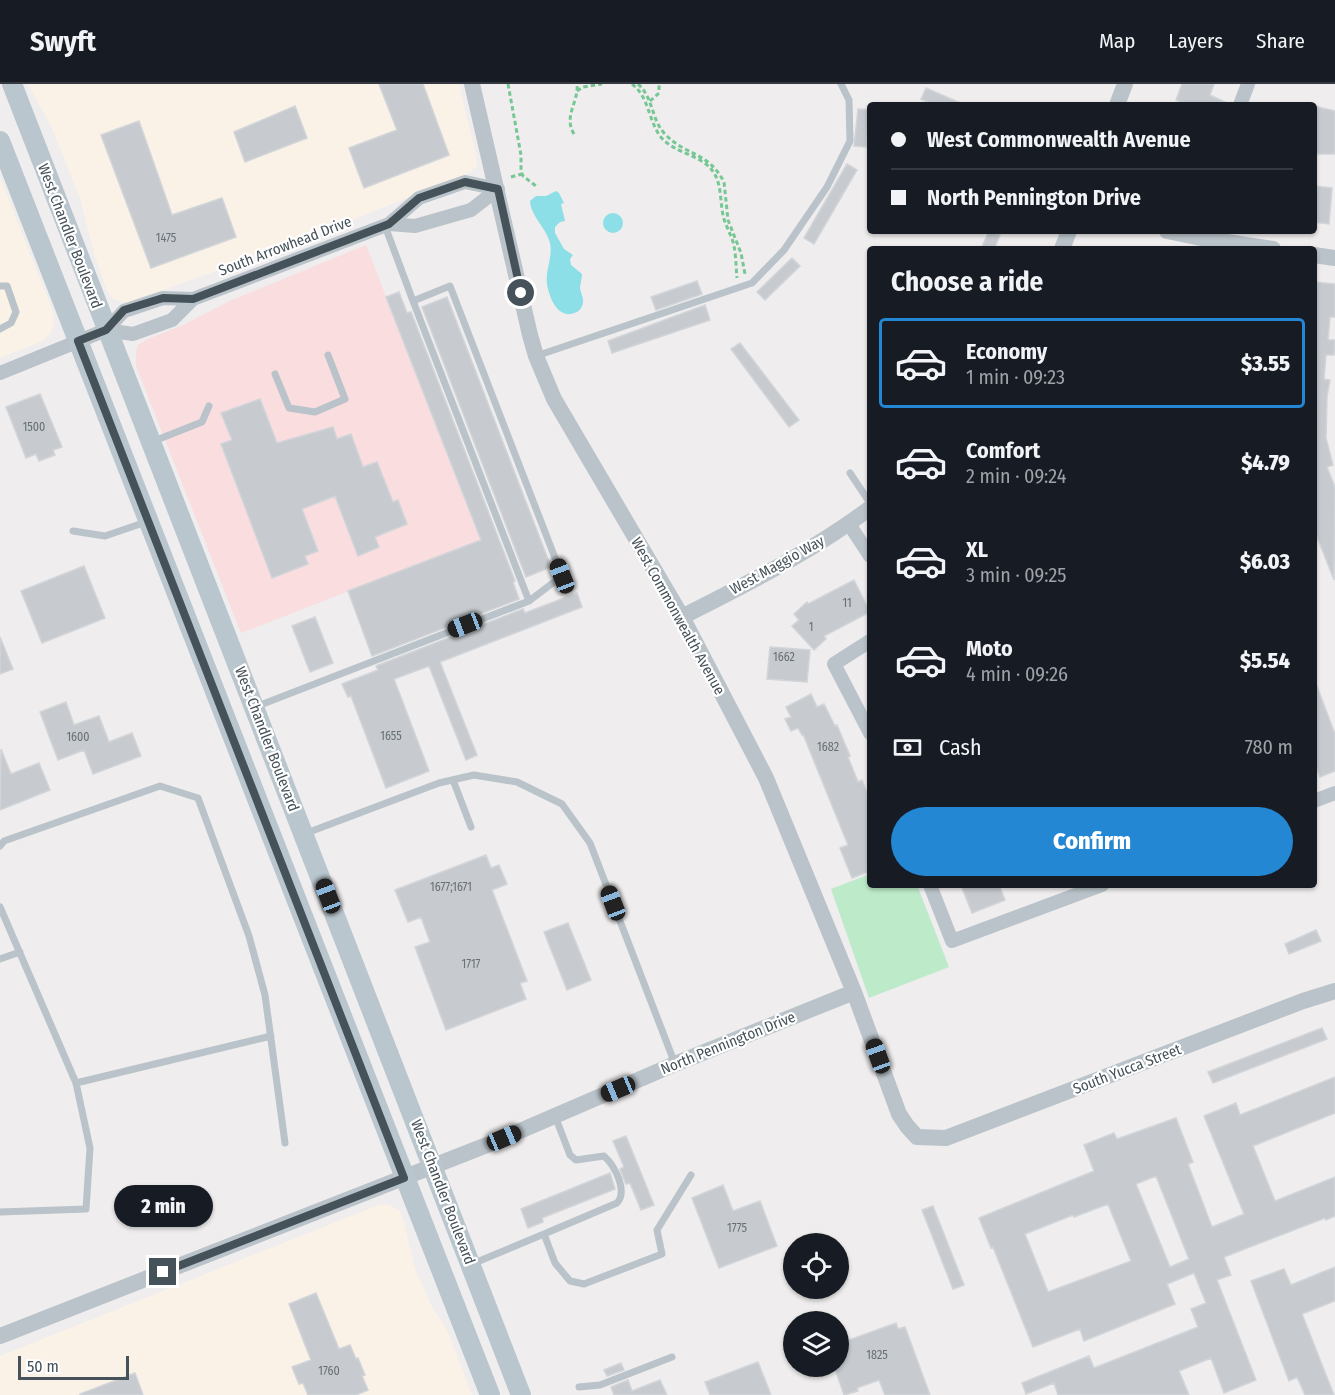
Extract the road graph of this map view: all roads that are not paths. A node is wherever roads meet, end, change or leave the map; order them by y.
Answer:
1 (12, 84) edge
2 (472, 84) edge
3 (841, 84) edge
4 (1125, 84) edge
5 (1248, 84) edge
6 (1118, 102) edge
7 (1241, 102) edge
8 (0, 141) edge
9 (498, 189) junction
10 (387, 225) junction
11 (1202, 235) edge
12 (1258, 246) edge
13 (1317, 255) edge
14 (1335, 258) edge
15 (0, 286) edge
16 (193, 299) junction
17 (413, 301) junction
18 (0, 329) edge
19 (92, 335) junction
20 (328, 355) dead end
21 (536, 356) junction
22 (0, 373) edge
23 (275, 374) dead end
24 (209, 406) dead end
25 (151, 443) junction
26 (850, 473) dead end
27 (867, 498) edge
28 (867, 510) edge
29 (149, 521) junction
30 (849, 524) junction
31 (73, 531) dead end
32 (867, 551) edge
33 (529, 601) junction
34 (682, 617) junction
35 (867, 643) edge
36 (255, 707) junction
37 (867, 728) edge
38 (453, 780) junction
39 (1335, 793) edge
40 (1317, 800) edge
41 (471, 828) dead end
42 (304, 834) junction
43 (0, 846) edge
44 (931, 888) edge
45 (1094, 888) edge
46 (0, 907) edge
47 (20, 952) junction
48 (0, 959) edge
49 (1335, 991) edge
50 (854, 992) junction
51 (271, 1036) junction
52 (675, 1064) junction
53 (76, 1083) junction
54 (555, 1116) junction
55 (917, 1137) joint
56 (285, 1143) dead end
57 (432, 1167) junction
58 (691, 1175) dead end
59 (404, 1178) junction
60 (0, 1212) edge
61 (543, 1234) junction
62 (471, 1264) junction
63 (0, 1336) edge
64 (672, 1357) dead end
65 (579, 1386) dead end
66 (490, 1395) edge
67 (521, 1395) edge

1 - 19 main road, West Chandler Boulevard
2 - 9 street, West Commonwealth Avenue
3 - 21 lane
4 - 6 street
5 - 7 street
8 - 19 main road, West Chandler Boulevard
9 - 10 street, South Arrowhead Drive
9 - 10 street, South Arrowhead Drive
9 - 21 street, West Commonwealth Avenue
10 - 16 street, South Arrowhead Drive
10 - 17 lane
11 - 12 street
13 - 14 street
15 - 18 lane
16 - 19 street, South Arrowhead Drive
16 - 19 street, South Arrowhead Drive
17 - 33 lane
17 - 33 lane
19 - 22 street
19 - 25 main road, West Chandler Boulevard
19 - 29 main road, West Chandler Boulevard
20 - 23 lane
21 - 34 street, West Commonwealth Avenue
24 - 25 lane
25 - 36 main road, West Chandler Boulevard
26 - 27 lane
28 - 30 street, West Maggio Way
29 - 31 lane
29 - 59 main road, West Chandler Boulevard
30 - 32 street
30 - 34 street, West Maggio Way
33 - 36 lane
34 - 50 street, West Commonwealth Avenue
35 - 37 street
36 - 42 main road, West Chandler Boulevard
38 - 41 lane
38 - 42 lane
38 - 52 lane
39 - 40 street
42 - 57 main road, West Chandler Boulevard
43 - 51 lane
44 - 45 street
46 - 47 lane
47 - 48 lane
47 - 53 lane
49 - 55 street, South Yucca Street
50 - 52 street, North Pennington Drive
50 - 55 street, West Commonwealth Avenue
51 - 53 lane
51 - 56 lane
52 - 54 street, North Pennington Drive
53 - 60 lane
54 - 57 street, North Pennington Drive
54 - 61 lane
57 - 59 street, North Pennington Drive
57 - 62 main road, West Chandler Boulevard
58 - 61 lane
59 - 63 street, North Pennington Drive
59 - 66 main road, West Chandler Boulevard
61 - 62 lane
62 - 67 main road, West Chandler Boulevard
64 - 65 lane

